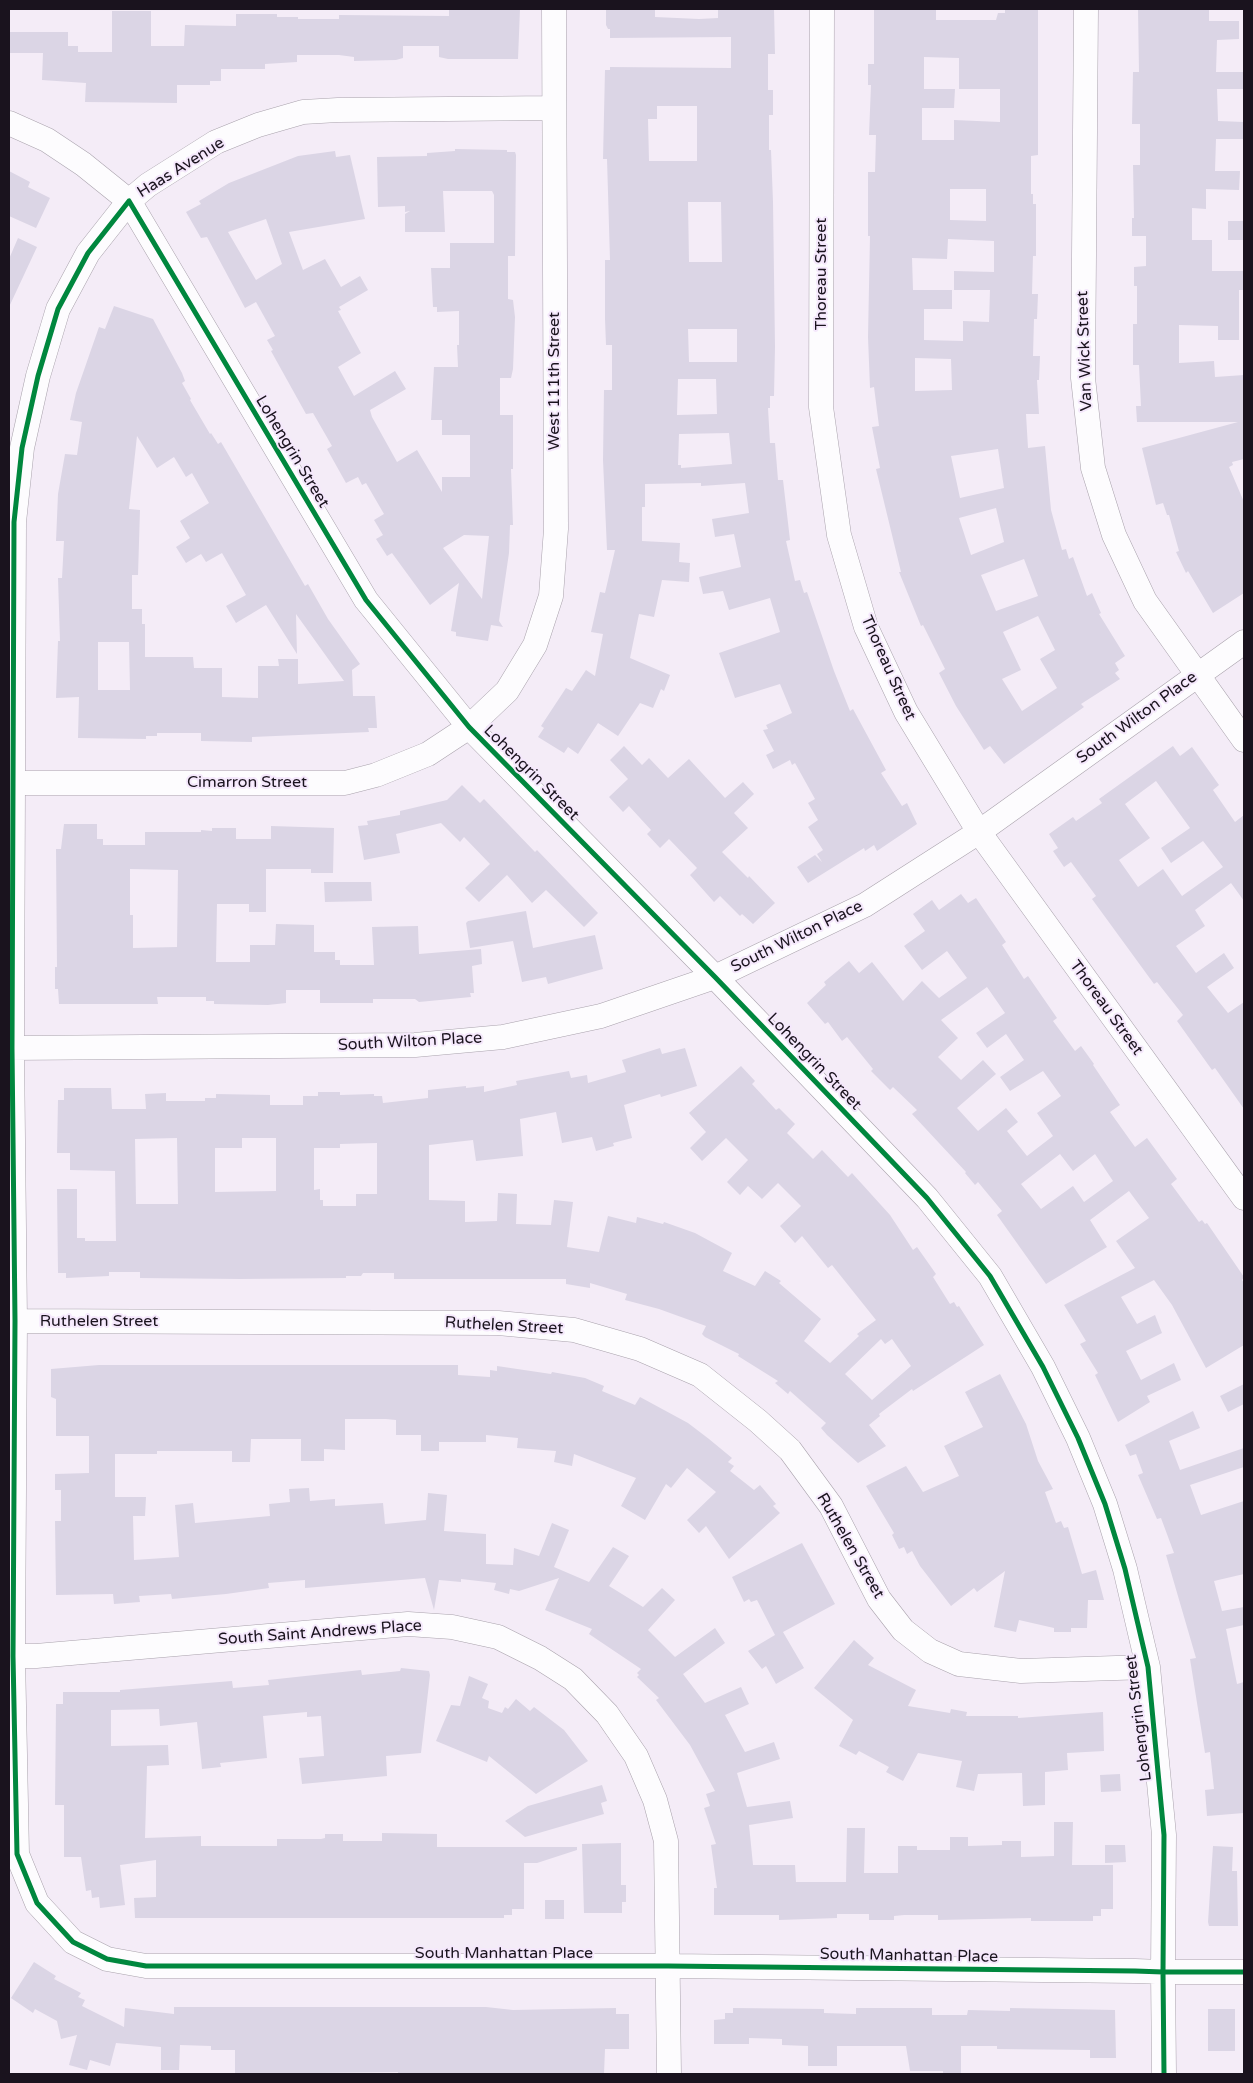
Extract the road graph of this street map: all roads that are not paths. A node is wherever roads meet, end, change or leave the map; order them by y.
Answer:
1 (554, 9) edge
2 (822, 9) edge
3 (1086, 9) edge
4 (554, 108) junction
5 (9, 123) edge
6 (129, 201) junction
7 (1244, 642) edge
8 (1197, 675) junction
9 (468, 727) junction
10 (1244, 740) edge
11 (12, 783) junction
12 (979, 832) junction
13 (715, 977) junction
14 (10, 1048) edge
15 (1244, 1198) edge
16 (15, 1321) junction
17 (11, 1656) edge
18 (1148, 1666) junction
19 (668, 1966) junction
20 (1163, 1972) junction
21 (1244, 1972) edge
22 (669, 2074) edge
23 (1164, 2074) edge

1 - 4 street, West 111th Street
2 - 12 street, Thoreau Street
3 - 8 street, Van Wick Street
4 - 6 street, Haas Avenue
4 - 9 street, West 111th Street
5 - 6 street, Haas Avenue
6 - 9 street, Lohengrin Street
6 - 11 street, South Manhattan Place
7 - 8 street, South Wilton Place
8 - 10 street, Van Wick Street
8 - 12 street, South Wilton Place
9 - 11 street, Cimarron Street
9 - 13 street, Lohengrin Street
11 - 14 street, South Manhattan Place
12 - 13 street, South Wilton Place
12 - 15 street, Thoreau Street
13 - 14 street, South Wilton Place
13 - 18 street, Lohengrin Street
14 - 16 street, South Manhattan Place
16 - 17 street, South Manhattan Place
16 - 18 street, Ruthelen Street
17 - 19 street, South Saint Andrews Place
17 - 19 street, South Manhattan Place
18 - 20 street, Lohengrin Street
19 - 20 street, South Manhattan Place
19 - 22 street
20 - 21 street, South Manhattan Place
20 - 23 street, Lohengrin Street

